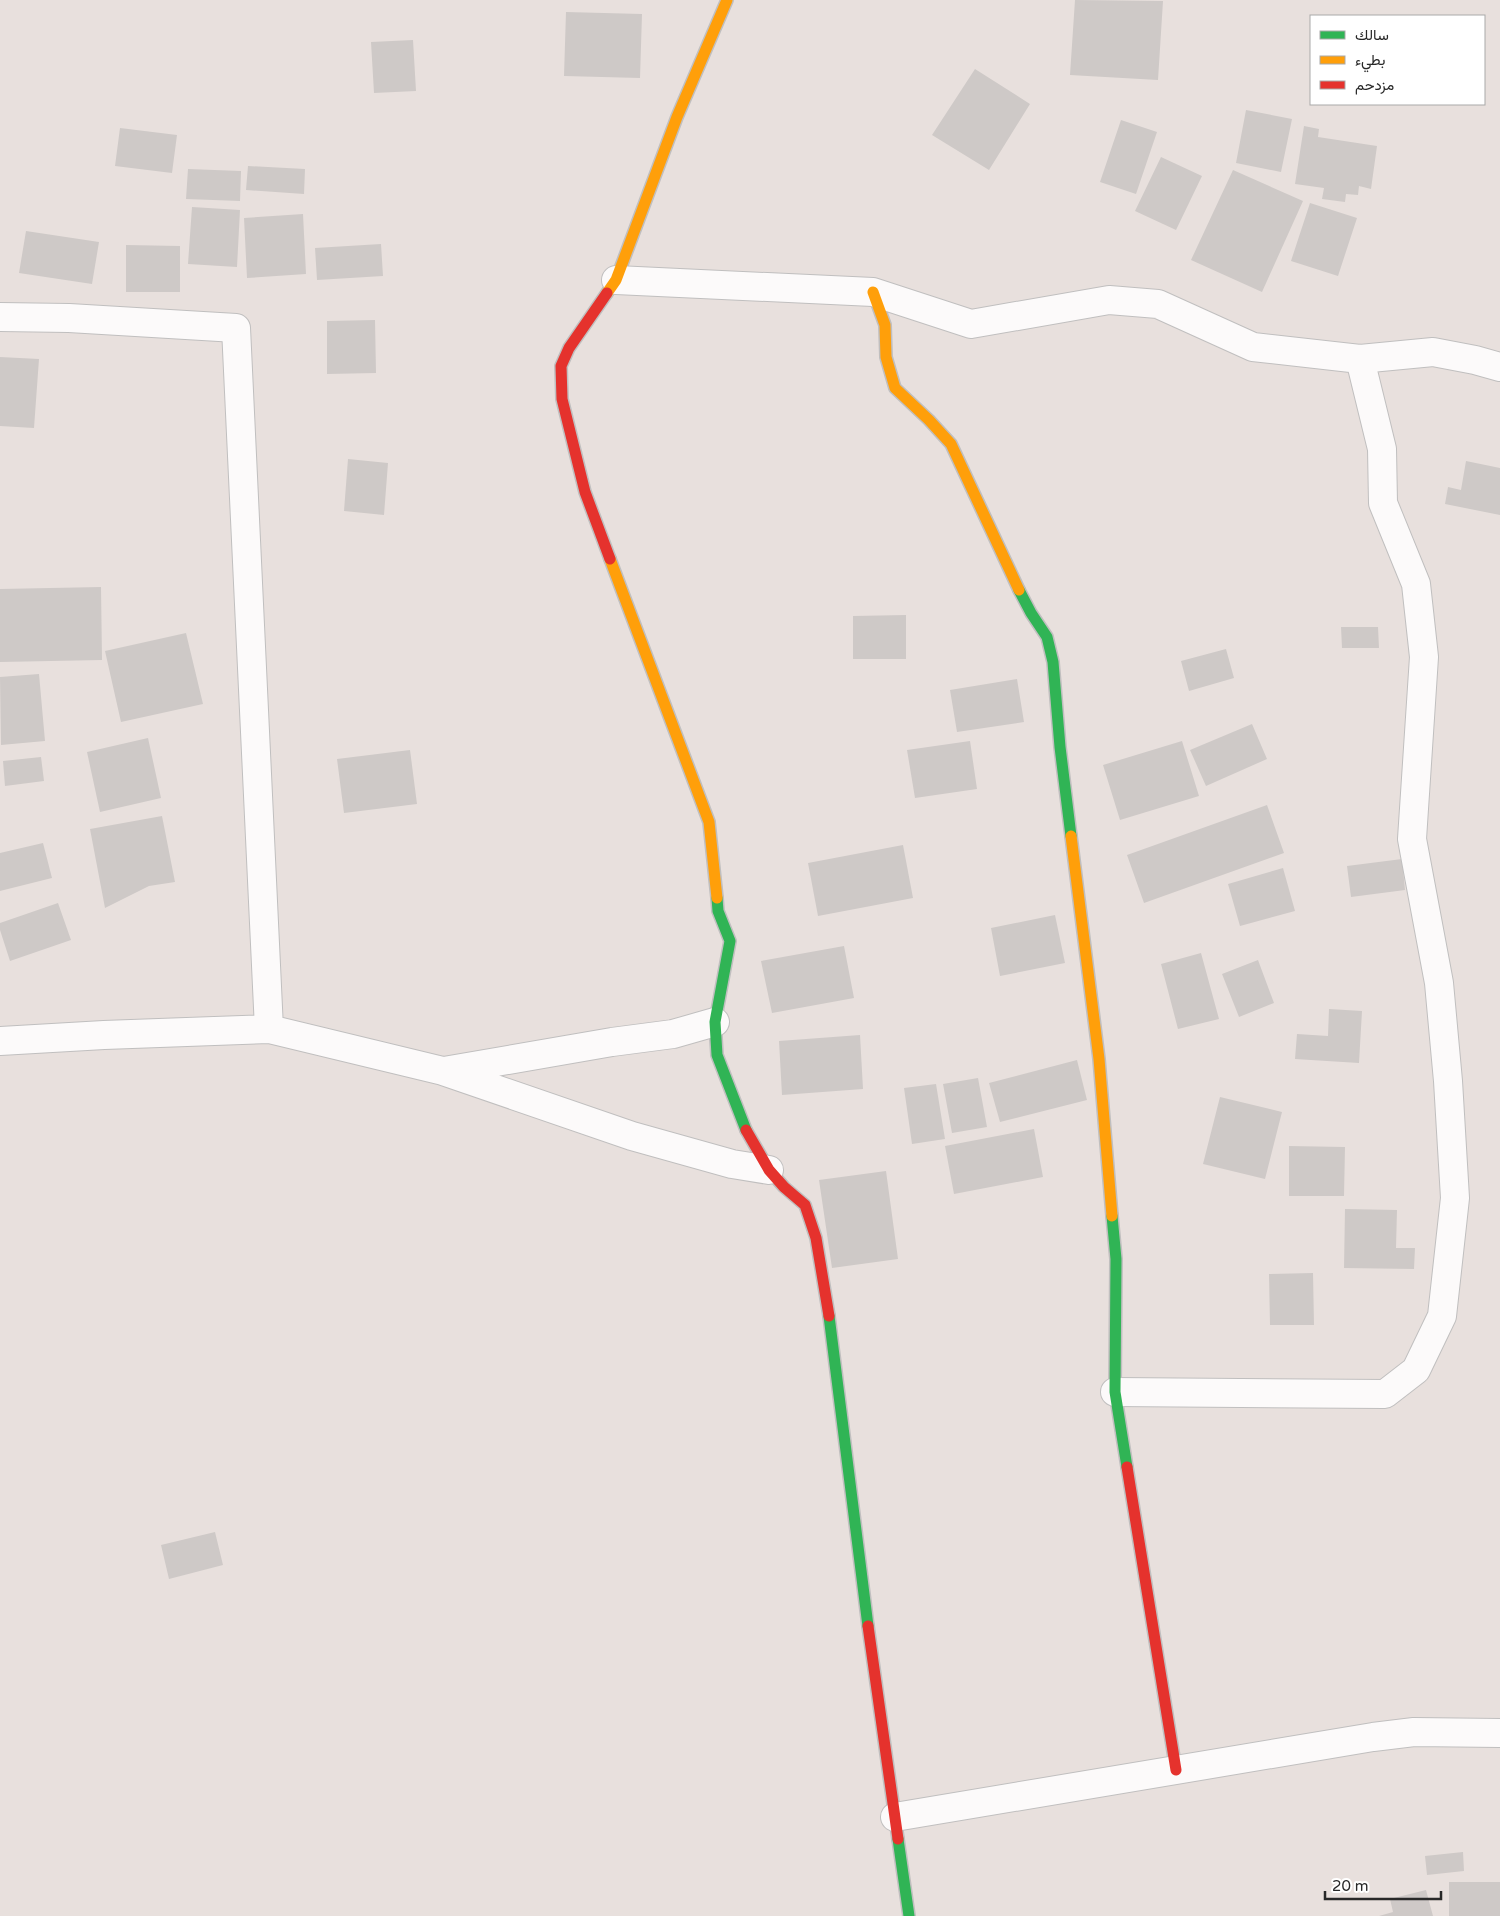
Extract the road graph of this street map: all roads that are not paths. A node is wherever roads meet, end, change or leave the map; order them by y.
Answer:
1 (727, 0) edge
2 (616, 280) junction
3 (873, 292) junction
4 (0, 317) edge
5 (1360, 359) junction
6 (1500, 367) edge
7 (715, 1022) junction
8 (269, 1029) junction
9 (0, 1041) edge
10 (443, 1071) junction
11 (769, 1170) junction
12 (1115, 1392) junction
13 (1500, 1733) edge
14 (1176, 1770) junction
15 (895, 1817) junction
16 (909, 1916) edge

1 - 2 street
2 - 3 street
2 - 7 street
3 - 5 street
3 - 12 street
4 - 8 street
5 - 6 street
5 - 12 street
7 - 10 street
7 - 11 street
8 - 9 street
8 - 10 street
10 - 11 street
11 - 15 street
12 - 14 street
13 - 14 street
14 - 15 street
15 - 16 street

